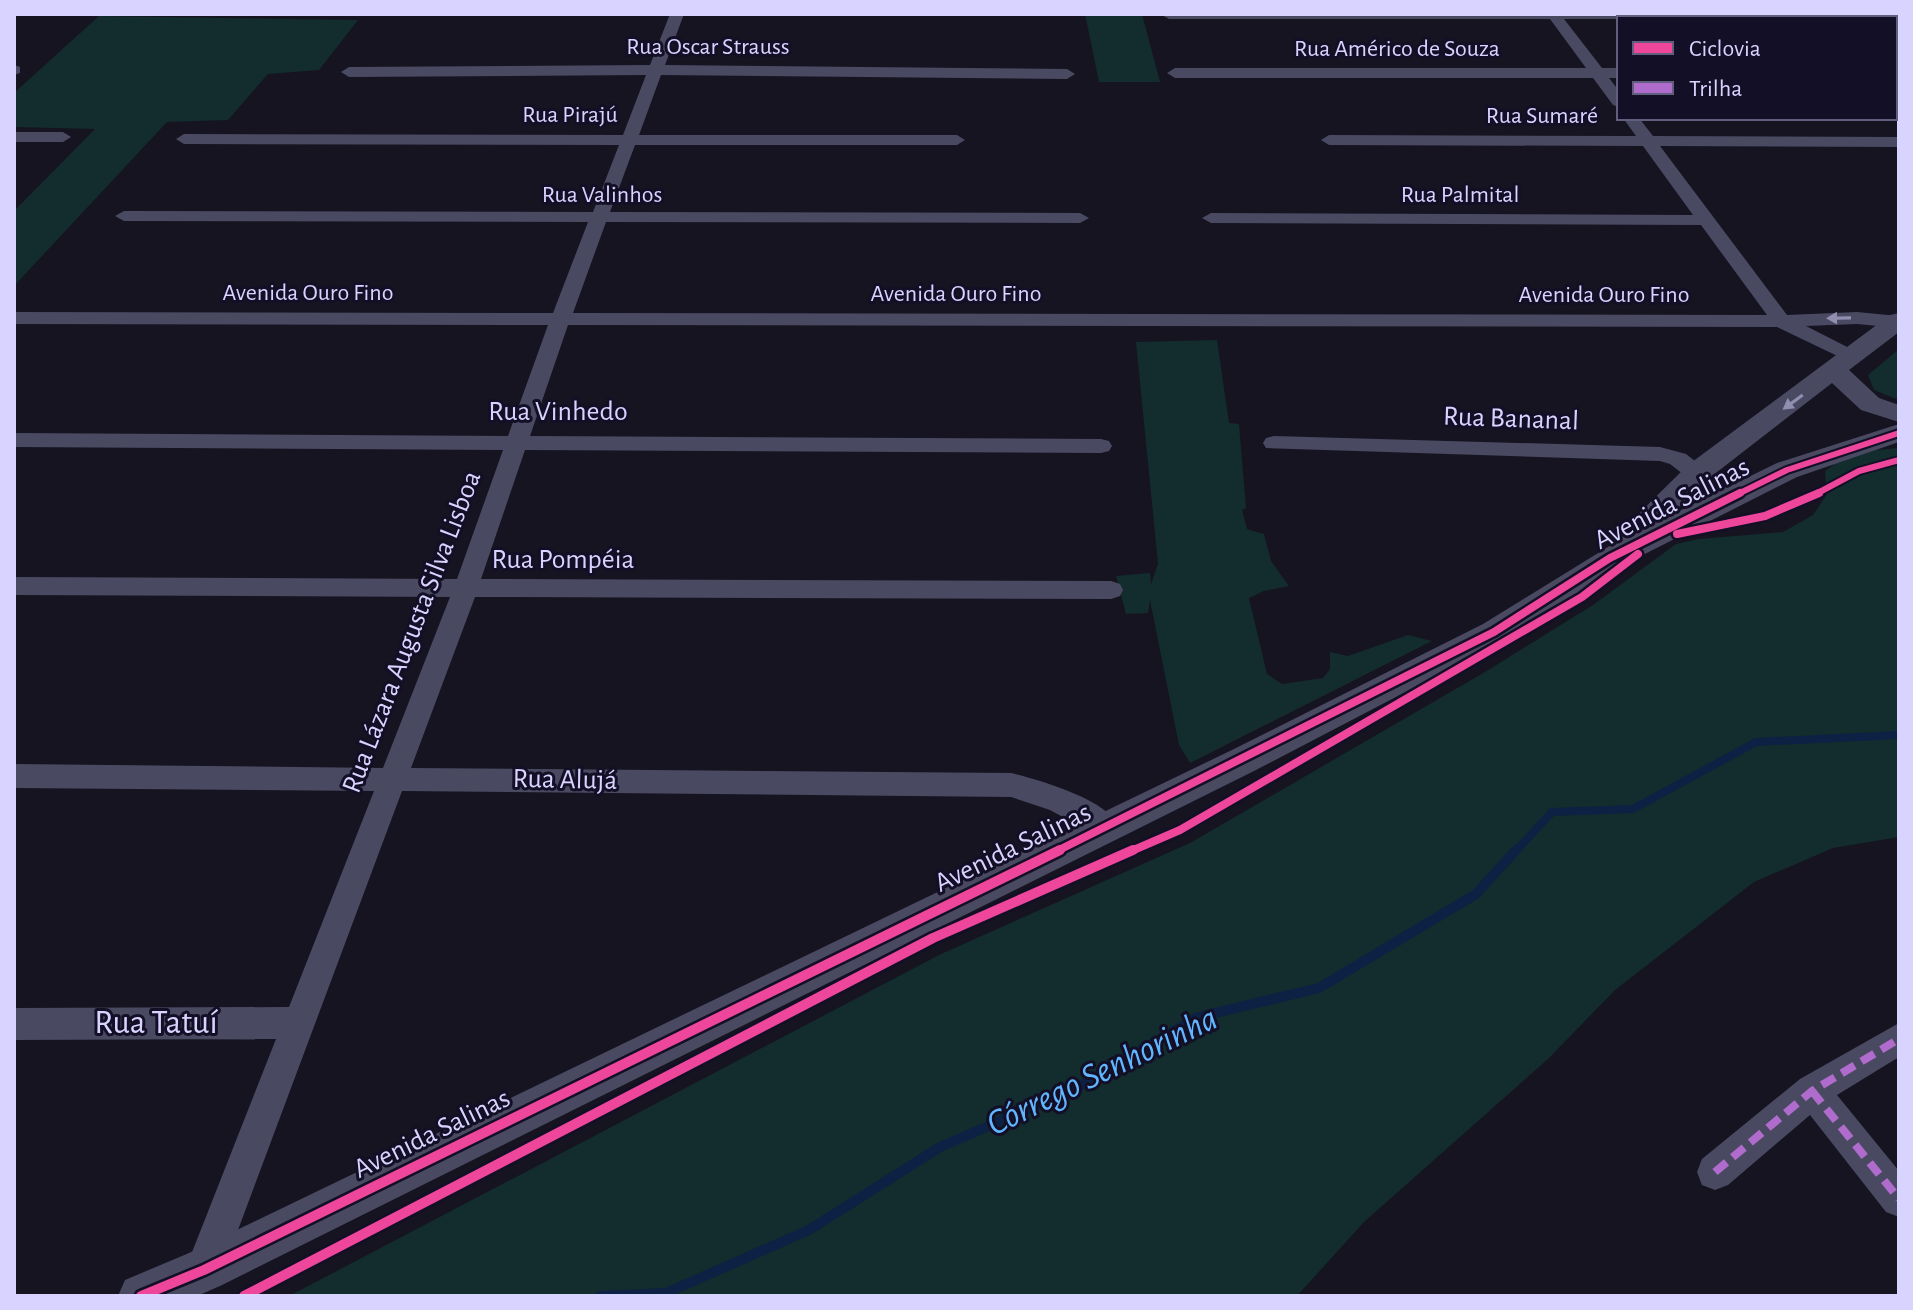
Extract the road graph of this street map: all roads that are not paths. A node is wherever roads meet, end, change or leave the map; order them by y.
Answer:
1 (677, 14) edge
2 (1553, 14) edge
3 (1169, 15) edge
4 (1899, 15) edge
5 (657, 70) junction
6 (349, 72) dead end
7 (1175, 73) dead end
8 (1598, 73) junction
9 (1617, 73) edge
10 (1067, 74) dead end
11 (1617, 99) edge
12 (1632, 120) edge
13 (14, 137) edge
14 (63, 137) dead end
15 (184, 139) dead end
16 (630, 139) junction
17 (957, 140) dead end
18 (1329, 140) dead end
19 (1647, 140) junction
20 (1899, 142) edge
21 (124, 216) dead end
22 (1080, 218) dead end
23 (1211, 218) dead end
24 (598, 219) junction
25 (1708, 220) junction
26 (14, 318) edge
27 (560, 320) junction
28 (1781, 321) junction
29 (1899, 321) edge
30 (1843, 364) junction
31 (1899, 414) edge
32 (1899, 433) edge
33 (14, 440) edge
34 (517, 441) junction
35 (1274, 443) dead end
36 (1101, 446) dead end
37 (1698, 472) junction
38 (1731, 499) junction
39 (1610, 558) junction
40 (14, 586) edge
41 (465, 590) junction
42 (1111, 590) dead end
43 (14, 776) edge
44 (392, 778) junction
45 (1105, 827) junction
46 (298, 1023) junction
47 (14, 1024) edge
48 (1899, 1039) edge
49 (1812, 1091) junction
50 (1715, 1172) dead end
51 (1899, 1199) edge
52 (204, 1270) junction
53 (141, 1296) edge

1 - 5 street, Rua Lázara Augusta Silva Lisboa
2 - 3 street
2 - 4 street
2 - 8 street
5 - 6 street, Rua Oscar Strauss
5 - 10 street, Rua Oscar Strauss
5 - 16 street, Rua Lázara Augusta Silva Lisboa
7 - 8 street, Rua Américo de Souza
8 - 9 street, Rua Américo de Souza
8 - 11 street
12 - 19 street
13 - 14 street
15 - 16 street, Rua Pirajú
16 - 17 street, Rua Pirajú
16 - 24 street, Rua Lázara Augusta Silva Lisboa
18 - 19 street, Rua Sumaré
19 - 20 street, Rua Sumaré
19 - 25 street
21 - 24 street, Rua Valinhos
22 - 24 street, Rua Valinhos
23 - 25 street, Rua Palmital
24 - 27 street, Rua Lázara Augusta Silva Lisboa
25 - 28 street
26 - 27 street, Avenida Ouro Fino
27 - 28 street, Avenida Ouro Fino
27 - 34 street, Rua Lázara Augusta Silva Lisboa
29 -> 28 street, Avenida Ouro Fino
28 - 30 street
29 - 30 street, Avenida Salinas
30 - 31 street
30 -> 37 street, Avenida Salinas
32 - 38 street, Avenida Salinas
33 - 34 street, Rua Vinhedo
34 - 36 street, Rua Vinhedo
34 - 41 street, Rua Lázara Augusta Silva Lisboa
35 - 37 street, Rua Bananal
37 - 38 street, Rua Bananal
37 - 39 street, Avenida Salinas
38 - 39 street, Avenida Salinas
39 - 45 street, Avenida Salinas
40 - 41 street, Rua Pompéia
41 - 42 street, Rua Pompéia
41 - 44 street, Rua Lázara Augusta Silva Lisboa
43 - 44 street, Rua Alujá
44 - 45 street, Rua Alujá
44 - 46 street, Rua Lázara Augusta Silva Lisboa
45 - 52 street, Avenida Salinas
46 - 47 street, Rua Tatuí
46 - 52 street, Rua Lázara Augusta Silva Lisboa
48 - 49 street
49 - 50 street
49 - 51 street
52 - 53 street, Avenida Salinas

